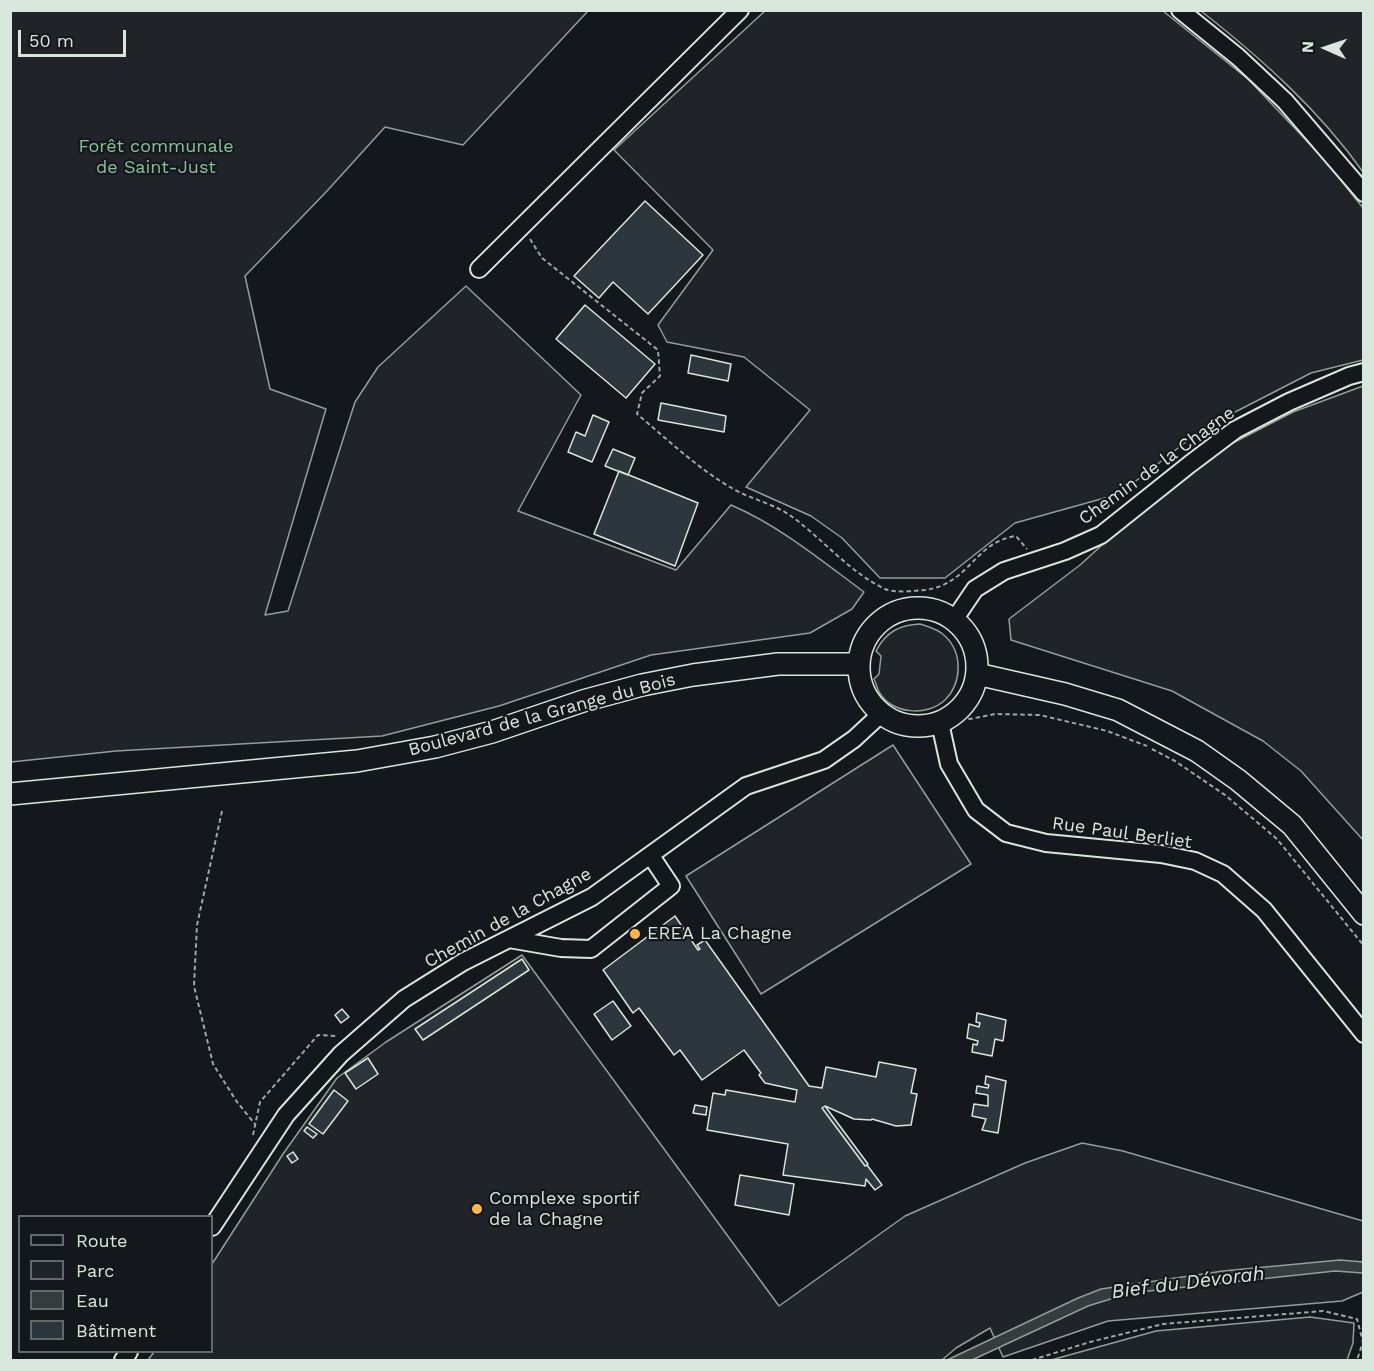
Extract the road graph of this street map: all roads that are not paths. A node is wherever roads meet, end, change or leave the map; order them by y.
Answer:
1 (740, 10) edge
2 (1180, 10) edge
3 (1364, 193) edge
4 (479, 269) dead end
5 (1364, 372) edge
6 (954, 620) junction
7 (859, 664) junction
8 (977, 674) junction
9 (881, 714) junction
10 (947, 718) junction
11 (10, 794) edge
12 (651, 856) junction
13 (1364, 914) edge
14 (508, 939) junction
15 (1364, 1034) edge
16 (213, 1225) edge

1 - 4 street
2 - 3 street
5 - 6 street, Chemin de la Chagne
6 - 7 main road
6 - 8 main road
7 - 9 main road
7 - 11 main road, Boulevard de la Grange du Bois
8 - 10 main road
8 - 13 main road
9 - 10 main road
9 - 12 street, Chemin de la Chagne
10 - 15 street, Rue Paul Berliet
12 - 14 street, Chemin de la Chagne
12 - 14 street
14 - 16 street, Chemin de la Chagne

